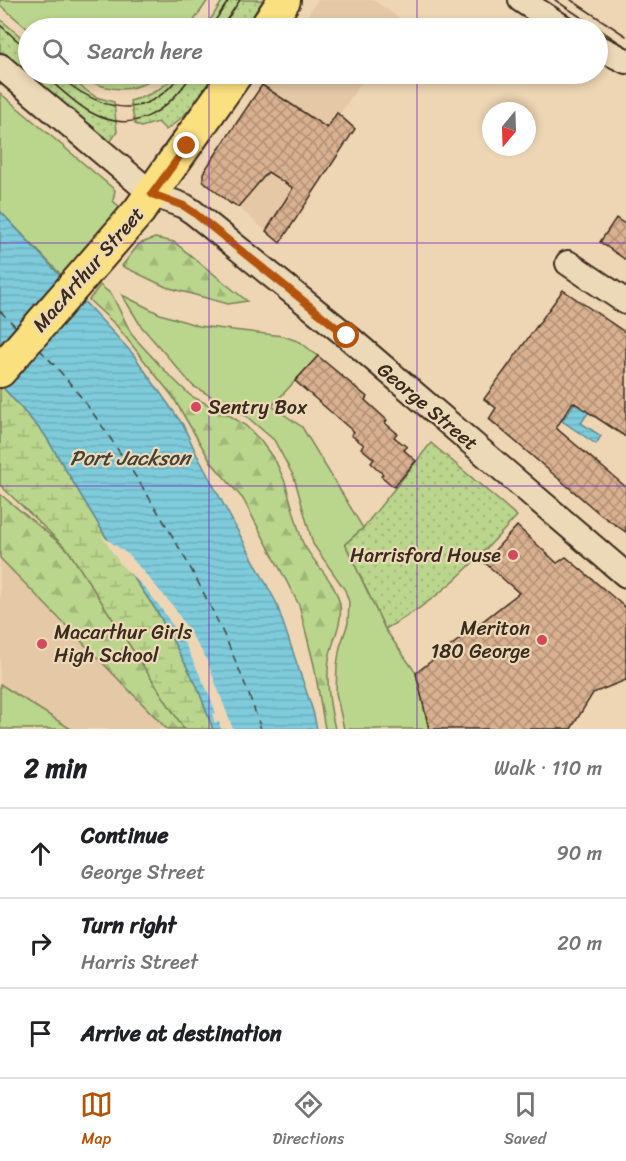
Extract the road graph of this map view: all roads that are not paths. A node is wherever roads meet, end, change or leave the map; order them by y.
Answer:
1 (285, 0) edge
2 (521, 0) edge
3 (273, 18) edge
4 (549, 18) edge
5 (608, 53) edge
6 (626, 62) edge
7 (0, 66) edge
8 (18, 81) edge
9 (21, 84) edge
10 (229, 84) edge
11 (152, 194) junction
12 (568, 263) dead end
13 (626, 302) edge
14 (0, 371) edge
15 (626, 575) edge

1 - 3 main road
2 - 4 street
5 - 6 street
7 - 8 street, George Street
9 - 11 street, George Street
10 - 11 main road, MacArthur Street
11 - 14 main road, MacArthur Street
11 - 15 street, George Street
12 - 13 street

